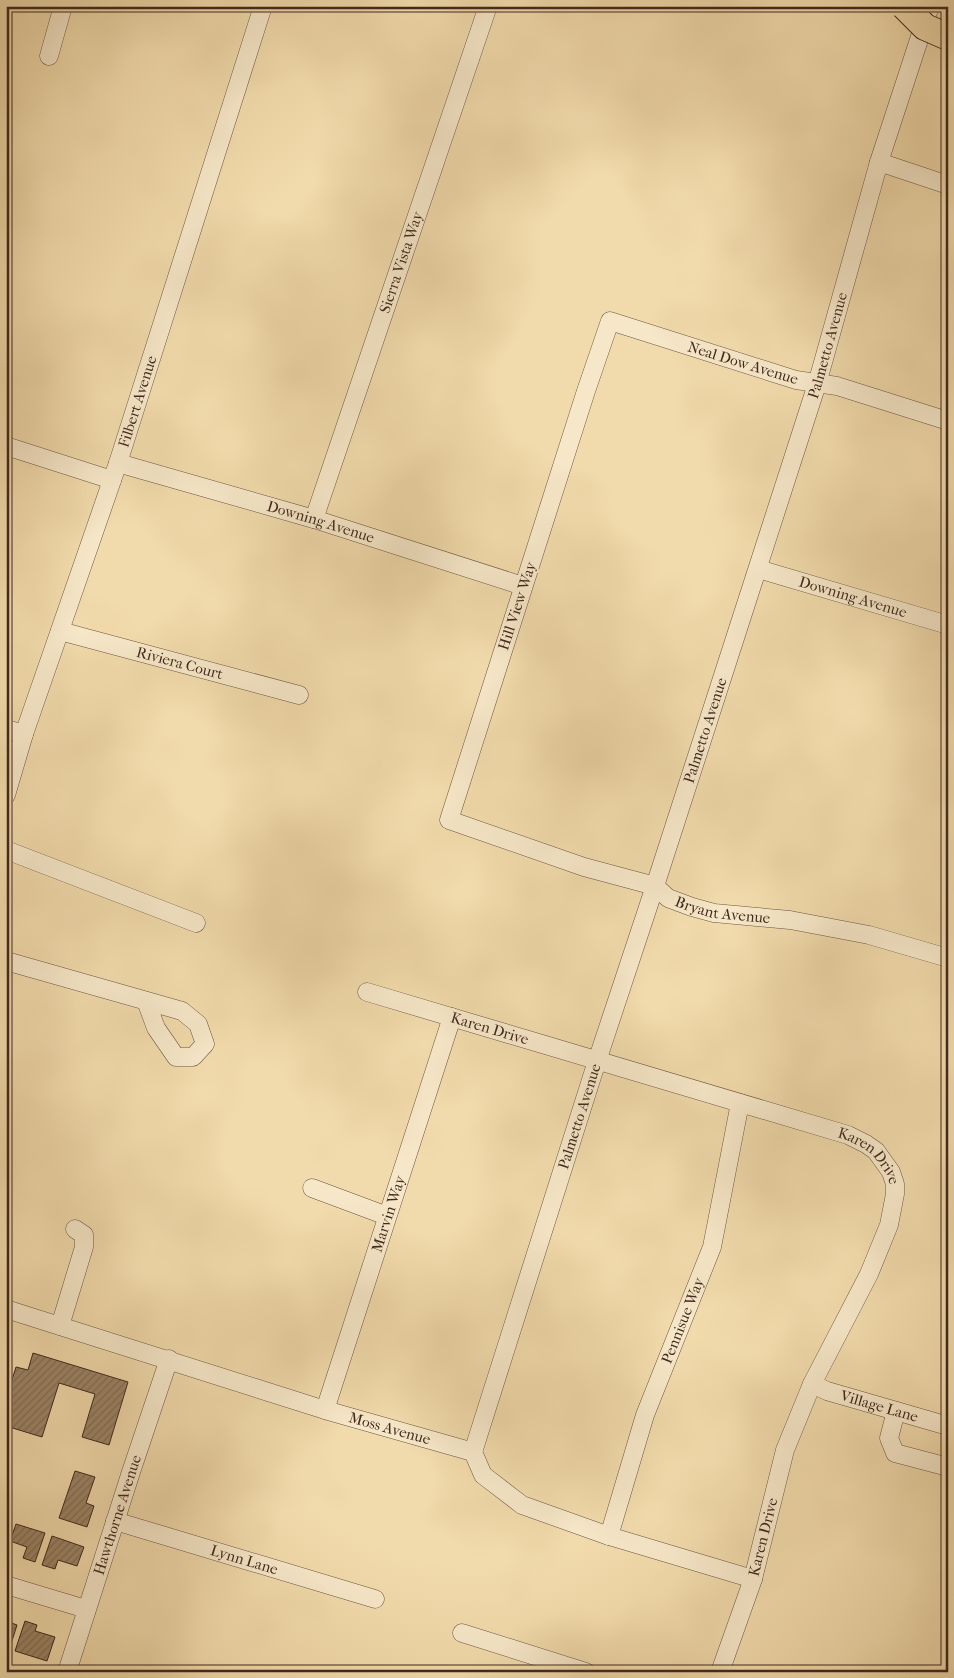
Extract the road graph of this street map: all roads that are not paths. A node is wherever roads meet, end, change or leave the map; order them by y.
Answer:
1 (63, 6) edge
2 (262, 6) edge
3 (488, 6) edge
4 (906, 6) edge
5 (930, 6) edge
6 (948, 19) edge
7 (948, 36) edge
8 (48, 56) dead end
9 (879, 162) junction
10 (948, 185) edge
11 (817, 384) junction
12 (586, 391) joint
13 (948, 421) edge
14 (6, 446) edge
15 (118, 463) junction
16 (112, 480) junction
17 (314, 519) junction
18 (758, 569) junction
19 (523, 586) junction
20 (948, 625) edge
21 (60, 631) junction
22 (299, 696) dead end
23 (6, 729) edge
24 (24, 734) junction
25 (6, 794) edge
26 (448, 820) joint
27 (6, 850) edge
28 (655, 886) junction
29 (196, 923) dead end
30 (948, 958) edge
31 (6, 961) edge
32 (367, 992) dead end
33 (146, 1001) dead end
34 (452, 1017) junction
35 (596, 1061) junction
36 (740, 1103) junction
37 (312, 1188) dead end
38 (387, 1216) junction
39 (75, 1229) dead end
40 (6, 1309) edge
41 (60, 1326) junction
42 (169, 1359) junction
43 (812, 1384) junction
44 (325, 1410) junction
45 (896, 1411) junction
46 (948, 1426) edge
47 (473, 1452) junction
48 (948, 1467) edge
49 (115, 1521) junction
50 (609, 1536) junction
51 (753, 1579) junction
52 (6, 1586) edge
53 (375, 1599) dead end
54 (86, 1609) junction
55 (462, 1633) dead end
56 (67, 1672) edge
57 (586, 1672) edge
58 (720, 1672) edge

1 - 8 street
2 - 15 street, Filbert Avenue
3 - 17 street, Sierra Vista Way
4 - 6 highway
4 - 7 highway, bridge
5 - 9 street, Palmetto Avenue
9 - 10 street
9 - 11 street, Palmetto Avenue
11 - 12 street, Neal Dow Avenue
11 - 13 street, Neal Dow Avenue
11 - 18 street, Palmetto Avenue
12 - 19 street, Hill View Way
14 - 16 street
15 - 16 street, Filbert Avenue
15 - 17 street, Downing Avenue
16 - 21 street, Filbert Avenue
17 - 19 street, Downing Avenue
18 - 20 street, Downing Avenue
18 - 28 street, Palmetto Avenue
19 - 26 street, Hill View Way
21 - 22 street, Riviera Court
21 - 24 street, Filbert Avenue
23 - 24 street
24 - 25 street, Filbert Avenue
26 - 28 street, Bryant Avenue
27 - 29 street
28 - 30 street, Bryant Avenue
28 - 35 street, Palmetto Avenue
31 - 33 street
32 - 34 street, Karen Drive
34 - 35 street, Karen Drive
34 - 38 street, Marvin Way
35 - 36 street, Karen Drive
35 - 47 street, Palmetto Avenue
36 - 43 street, Karen Drive
36 - 50 street, Pennisue Way
37 - 38 street
38 - 44 street, Marvin Way
39 - 41 street
40 - 41 street, Moss Avenue
41 - 42 street, Moss Avenue
42 - 44 street, Moss Avenue
42 - 49 street, Hawthorne Avenue
43 - 45 street, Village Lane
43 - 51 street, Karen Drive
44 - 47 street, Moss Avenue
45 - 46 street, Village Lane
45 - 48 street
47 - 50 street
49 - 53 street, Lynn Lane
49 - 54 street, Hawthorne Avenue
50 - 51 street
51 - 58 street, Karen Drive
52 - 54 street
54 - 56 street, Hawthorne Avenue
55 - 57 street

